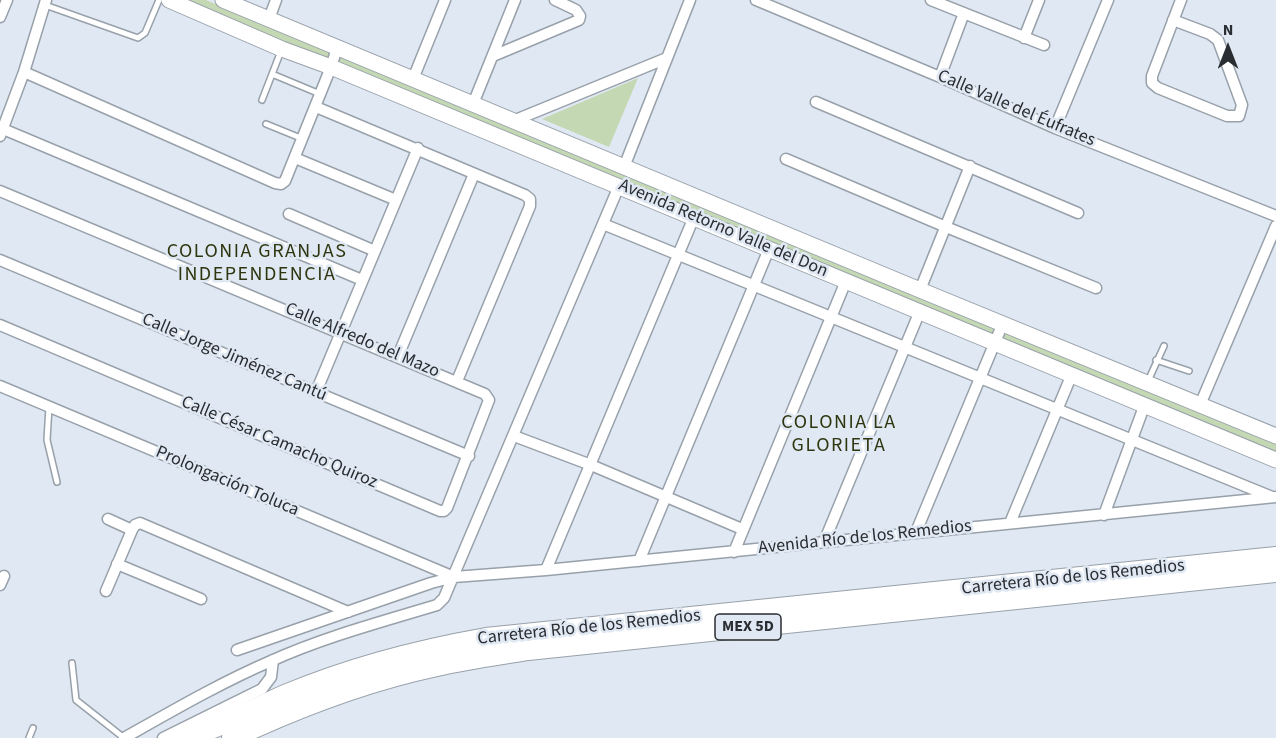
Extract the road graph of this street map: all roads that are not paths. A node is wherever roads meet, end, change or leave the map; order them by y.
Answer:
1 (7, 0) edge
2 (159, 0) edge
3 (169, 0) edge
4 (223, 0) edge
5 (276, 0) edge
6 (445, 0) edge
7 (515, 0) edge
8 (555, 0) edge
9 (690, 0) edge
10 (756, 0) edge
11 (932, 0) edge
12 (1039, 0) edge
13 (1108, 0) edge
14 (1181, 0) edge
15 (45, 2) edge
16 (964, 13) junction
17 (0, 17) edge
18 (269, 19) junction
19 (1173, 20) junction
20 (1024, 38) junction
21 (1044, 45) dead end
22 (337, 48) junction
23 (282, 49) junction
24 (493, 56) junction
25 (668, 58) junction
26 (331, 67) junction
27 (24, 72) junction
28 (272, 74) junction
29 (940, 77) junction
30 (413, 80) junction
31 (321, 94) junction
32 (262, 100) dead end
33 (816, 102) dead end
34 (473, 104) junction
35 (316, 106) junction
36 (513, 121) junction
37 (266, 124) dead end
38 (1055, 128) junction
39 (1, 133) edge
40 (303, 139) junction
41 (418, 148) junction
42 (295, 158) junction
43 (786, 159) dead end
44 (970, 166) junction
45 (624, 167) junction
46 (474, 174) junction
47 (619, 186) junction
48 (0, 191) edge
49 (396, 200) junction
50 (1078, 213) dead end
51 (289, 214) dead end
52 (1276, 216) edge
53 (694, 218) junction
54 (603, 224) junction
55 (1276, 226) edge
56 (946, 227) junction
57 (769, 249) junction
58 (375, 251) junction
59 (679, 255) junction
60 (0, 260) edge
61 (362, 280) junction
62 (846, 281) junction
63 (754, 286) junction
64 (1096, 288) dead end
65 (920, 290) junction
66 (920, 311) junction
67 (830, 317) junction
68 (1003, 323) junction
69 (0, 325) edge
70 (340, 332) junction
71 (995, 342) junction
72 (1164, 346) dead end
73 (904, 347) junction
74 (398, 356) junction
75 (1156, 360) junction
76 (1189, 371) dead end
77 (1072, 374) junction
78 (980, 379) junction
79 (457, 381) junction
80 (1147, 382) junction
81 (0, 386) edge
82 (316, 392) junction
83 (489, 397) joint
84 (1145, 404) junction
85 (1200, 405) junction
86 (49, 407) junction
87 (1056, 410) junction
88 (514, 436) junction
89 (1276, 436) edge
90 (1132, 440) junction
91 (468, 456) junction
92 (1276, 460) edge
93 (591, 465) junction
94 (57, 482) dead end
95 (667, 498) junction
96 (1275, 498) edge
97 (1104, 515) junction
98 (108, 519) dead end
99 (1010, 523) junction
100 (134, 526) junction
101 (742, 528) junction
102 (916, 532) junction
103 (824, 542) junction
104 (734, 552) junction
105 (1276, 557) edge
106 (639, 561) junction
107 (117, 564) junction
108 (546, 570) junction
109 (1276, 572) edge
110 (454, 577) junction
111 (106, 591) dead end
112 (201, 599) dead end
113 (348, 612) junction
114 (237, 650) dead end
115 (273, 660) junction
116 (72, 663) dead end
117 (33, 728) dead end
118 (200, 735) edge
119 (29, 738) edge
120 (124, 738) edge
121 (163, 738) edge
122 (184, 738) edge
123 (232, 738) edge

1 - 17 street
2 - 15 lane
3 - 23 street, Avenida Retorno Valle del Don
4 - 18 street, Avenida Retorno Valle del Don
5 - 18 street
6 - 30 street
7 - 24 street
8 - 24 street
9 - 25 street
10 - 29 street, Calle Valle del Éufrates
11 - 16 street
12 - 20 street
13 - 38 street
14 - 19 street
15 - 27 street
16 - 20 street
16 - 29 street
18 - 22 street, Avenida Retorno Valle del Don
19 - 19 street
20 - 21 street
22 - 26 street
22 - 30 street, Avenida Retorno Valle del Don
23 - 26 street, Avenida Retorno Valle del Don
23 - 28 lane
24 - 34 street
25 - 36 street
25 - 45 street
26 - 31 street
26 - 47 street, Avenida Retorno Valle del Don
27 - 39 street
27 - 42 street
28 - 31 lane
28 - 32 lane
29 - 38 street, Calle Valle del Éufrates
30 - 34 street, Avenida Retorno Valle del Don
31 - 35 street
33 - 44 street
34 - 36 street, Avenida Retorno Valle del Don
35 - 40 street
35 - 41 street
36 - 45 street, Avenida Retorno Valle del Don
37 - 40 lane
38 - 52 street, Calle Valle del Éufrates
39 - 61 street
40 - 42 street
41 - 46 street
41 - 49 street
42 - 49 street
43 - 56 street
44 - 50 street
44 - 56 street
45 - 65 street, Avenida Retorno Valle del Don
46 - 74 street
46 - 79 street
47 - 53 street, Avenida Retorno Valle del Don
47 - 54 street
48 - 70 street, Calle Alfredo del Mazo
49 - 58 street
51 - 58 street
53 - 57 street, Avenida Retorno Valle del Don
53 - 59 street
54 - 59 street
54 - 88 street
55 - 85 street
56 - 64 street
56 - 65 street
57 - 62 street, Avenida Retorno Valle del Don
57 - 63 street
58 - 61 street
59 - 63 street
59 - 93 street
60 - 82 street, Calle Jorge Jiménez Cantú
61 - 70 street
62 - 66 street, Avenida Retorno Valle del Don
62 - 67 street
63 - 67 street
63 - 95 street
65 - 68 street, Avenida Retorno Valle del Don
66 - 71 street, Avenida Retorno Valle del Don
66 - 73 street
67 - 73 street
67 - 101 street
68 - 71 street
68 - 80 street, Avenida Retorno Valle del Don
69 - 91 street, Calle César Camacho Quiroz
70 - 74 street, Calle Alfredo del Mazo
70 - 82 street
71 - 77 street, Avenida Retorno Valle del Don
71 - 78 street
72 - 75 lane
73 - 78 street
73 - 103 street
74 - 79 street, Calle Alfredo del Mazo
75 - 76 lane
75 - 80 lane
77 - 84 street, Avenida Retorno Valle del Don
77 - 87 street
78 - 87 street
78 - 102 street
79 - 83 street, Calle Alfredo del Mazo
80 - 85 street, Avenida Retorno Valle del Don
81 - 86 street, Prolongación Toluca
82 - 91 street, Calle Jorge Jiménez Cantú
83 - 91 street, Calle César Camacho Quiroz
84 - 90 street
84 - 92 street, Avenida Retorno Valle del Don
85 - 89 street, Avenida Retorno Valle del Don
86 - 94 lane
86 - 110 street, Prolongación Toluca
87 - 90 street
87 - 99 street
88 - 93 street
88 - 110 street
90 - 96 street
90 - 97 street
93 - 95 street
93 - 108 street
95 - 101 street
95 - 106 street
96 - 97 street, Avenida Río de los Remedios
97 - 99 street, Avenida Río de los Remedios
98 - 100 street
99 - 102 street, Avenida Río de los Remedios
100 - 107 street
100 - 113 street
101 - 104 street
102 - 103 street, Avenida Río de los Remedios
103 - 104 street, Avenida Río de los Remedios
104 - 106 street, Avenida Río de los Remedios
105 - 118 highway, Carretera Río de los Remedios / MEX 5D
106 - 108 street, Avenida Río de los Remedios
107 - 111 street
107 - 112 street
108 - 110 street, Avenida Río de los Remedios
109 - 123 highway, Carretera Río de los Remedios / MEX 5D
110 - 113 street, Avenida Río de los Remedios
110 - 115 street
113 - 114 street, Avenida Río de los Remedios
115 - 120 street
115 - 121 street
116 - 120 lane
117 - 119 lane
118 - 122 highway, Carretera Río de los Remedios

